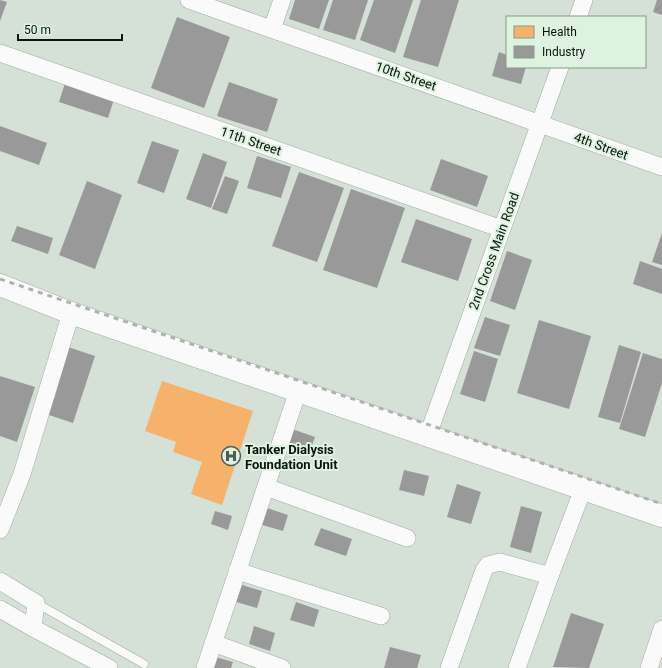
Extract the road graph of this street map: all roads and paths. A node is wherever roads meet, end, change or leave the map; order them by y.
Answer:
1 (189, 0) edge
2 (282, 0) edge
3 (584, 0) edge
4 (578, 16) edge
5 (272, 29) junction
6 (0, 53) edge
7 (560, 68) edge
8 (540, 124) junction
9 (662, 167) edge
10 (502, 229) junction
11 (0, 285) edge
12 (71, 313) junction
13 (298, 391) junction
14 (428, 435) junction
15 (266, 487) junction
16 (583, 489) junction
17 (662, 516) edge
18 (0, 530) edge
19 (407, 538) dead end
20 (237, 571) junction
21 (550, 576) junction
22 (0, 581) edge
23 (36, 603) junction
24 (0, 609) edge
25 (380, 616) dead end
26 (33, 628) junction
27 (662, 628) edge
28 (213, 643) junction
29 (144, 664) dead end
30 (109, 668) edge
31 (205, 668) edge
32 (282, 668) edge
33 (449, 668) edge
34 (517, 668) edge
35 (649, 668) edge

1 - 5 street, 10th Street
2 - 5 street
3 - 4 street
5 - 8 street, 10th Street
6 - 10 street, 11th Street
7 - 8 street, 2nd Cross Main Road
8 - 9 street, 4th Street
8 - 10 street, 2nd Cross Main Road
10 - 14 street, 2nd Cross Main Road
11 - 12 street
12 - 13 street
12 - 18 street
13 - 14 street
13 - 15 street
14 - 16 street
15 - 19 street
15 - 20 street
16 - 17 street
16 - 21 street
20 - 25 street
20 - 28 street
21 - 33 street
21 - 34 street
22 - 23 street
23 - 26 street
23 - 29 lane
24 - 26 street
26 - 30 street
27 - 35 street
28 - 31 street
28 - 32 street

